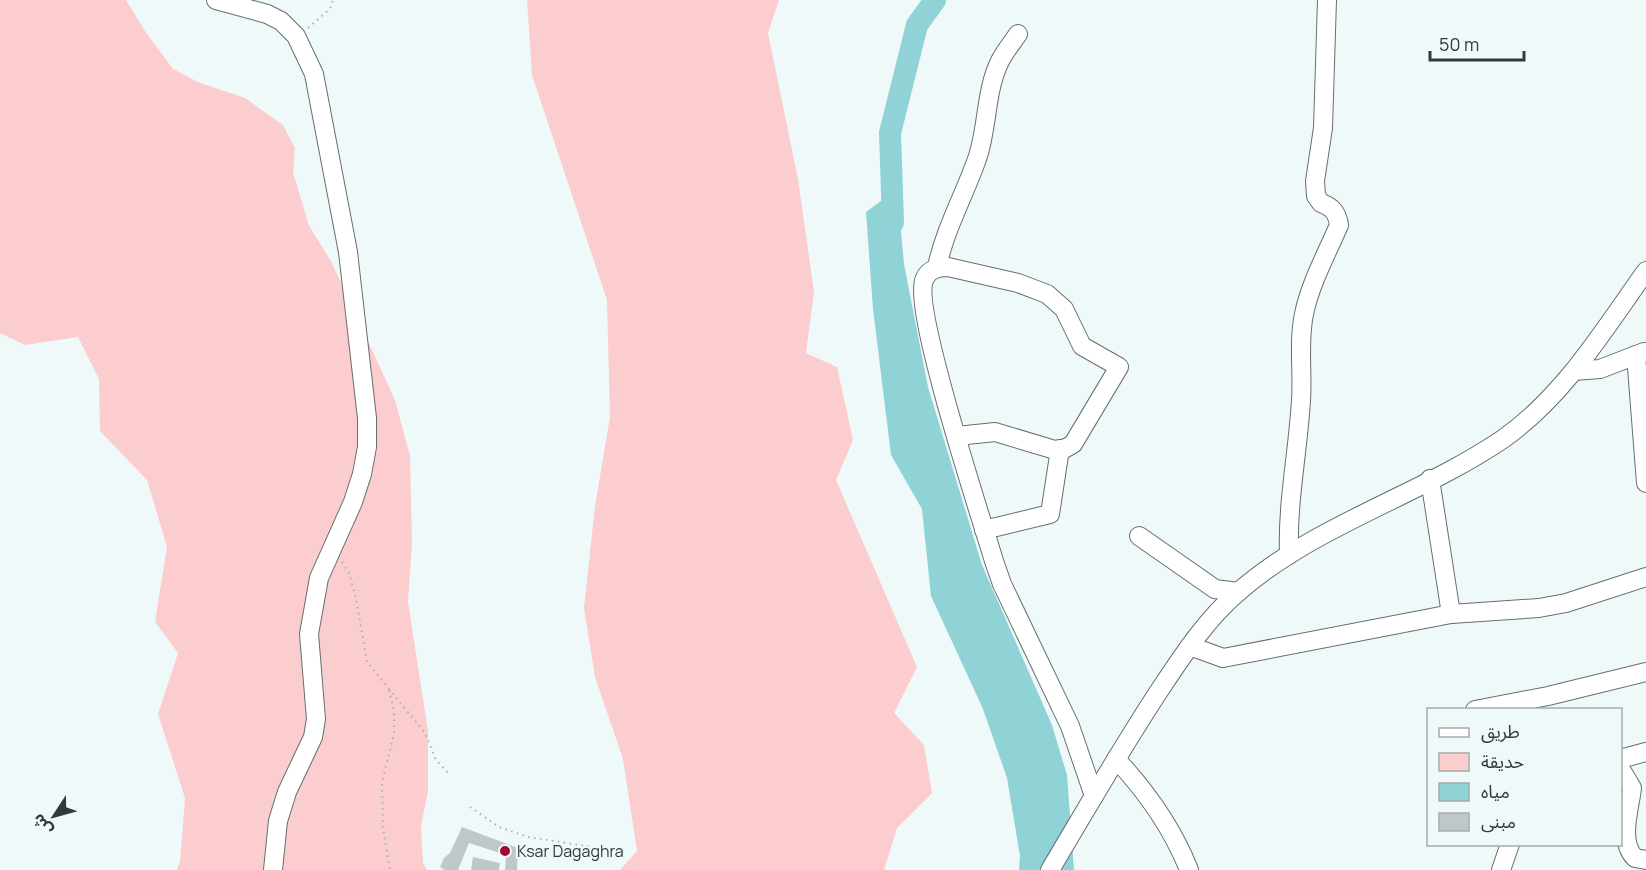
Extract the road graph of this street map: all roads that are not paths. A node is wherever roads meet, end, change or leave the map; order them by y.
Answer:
1 (216, 0) edge
2 (1327, 0) edge
3 (1018, 34) dead end
4 (937, 267) junction
5 (1646, 271) edge
6 (1641, 353) edge
7 (1574, 371) junction
8 (1643, 417) edge
9 (957, 436) junction
10 (1060, 449) junction
11 (1430, 479) junction
12 (1646, 483) edge
13 (984, 530) junction
14 (1139, 536) dead end
15 (1289, 555) junction
16 (1646, 577) edge
17 (1238, 592) junction
18 (1451, 614) junction
19 (1190, 646) junction
20 (1646, 672) edge
21 (1485, 708) edge
22 (1646, 752) edge
23 (1622, 758) edge
24 (1116, 759) junction
25 (1622, 771) edge
26 (1094, 796) junction
27 (1509, 846) edge
28 (1646, 860) edge
29 (273, 870) edge
30 (1050, 870) edge
31 (1189, 870) edge
32 (1501, 870) edge

1 - 29 street
2 - 15 street
3 - 4 street
4 - 9 street
4 - 10 street
5 - 7 street
6 - 7 street
6 - 8 street
7 - 11 street
8 - 12 street
9 - 10 street
9 - 13 street
10 - 13 street
11 - 15 street
11 - 18 street
13 - 26 street
14 - 17 street
15 - 17 street
16 - 18 street
17 - 19 street
18 - 19 street
19 - 24 street
20 - 21 street
22 - 23 street
24 - 26 street
24 - 31 street
25 - 28 street
26 - 30 street
27 - 32 street

